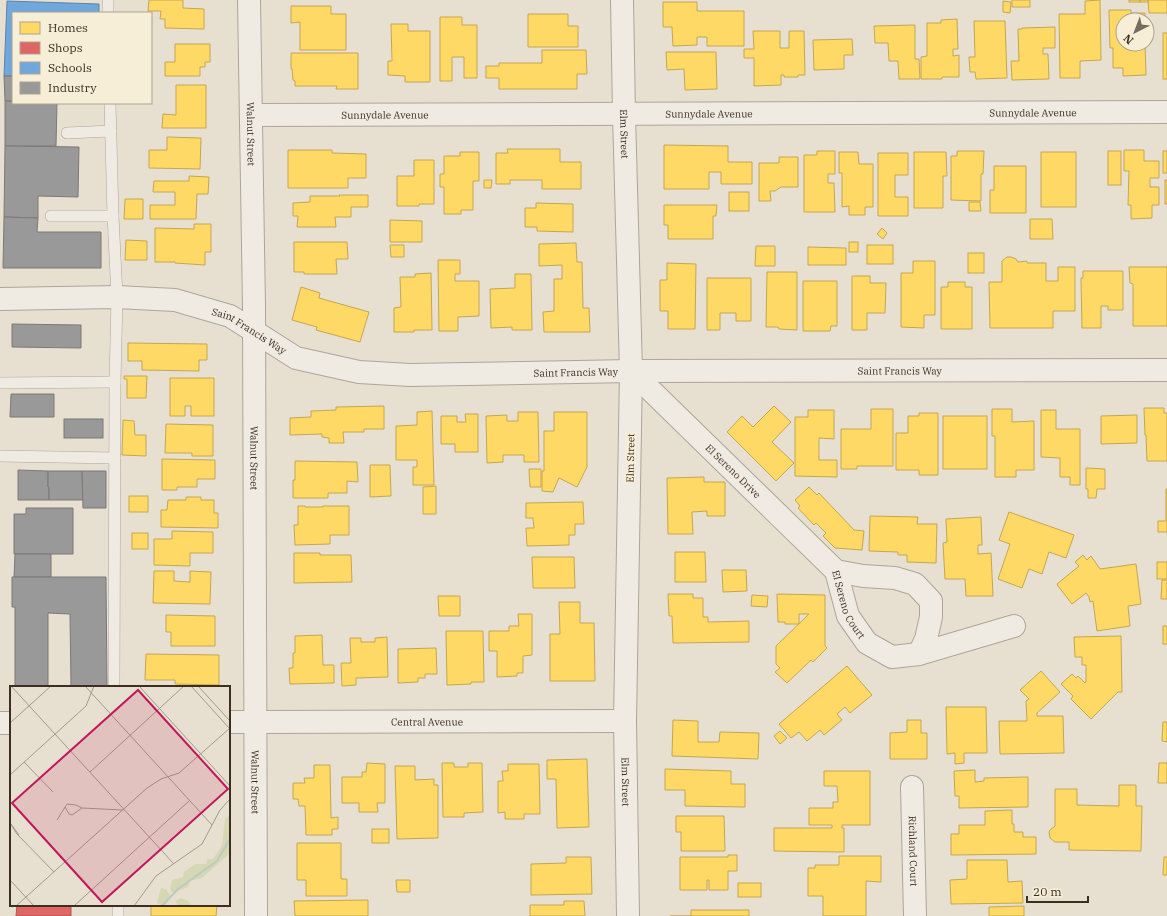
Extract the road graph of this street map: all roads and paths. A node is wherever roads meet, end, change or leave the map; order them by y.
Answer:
1 (108, 0) edge
2 (248, 0) edge
3 (622, 0) edge
4 (108, 12) edge
5 (110, 104) edge
6 (1167, 112) edge
7 (624, 114) junction
8 (251, 115) junction
9 (111, 131) junction
10 (67, 133) dead end
11 (51, 216) dead end
12 (113, 216) junction
13 (117, 297) junction
14 (0, 299) edge
15 (253, 331) junction
16 (1167, 370) edge
17 (631, 371) junction
18 (115, 382) junction
19 (0, 383) edge
20 (0, 456) edge
21 (115, 458) junction
22 (836, 571) junction
23 (1014, 626) dead end
24 (919, 654) junction
25 (114, 686) edge
26 (625, 721) junction
27 (230, 722) edge
28 (255, 722) junction
29 (912, 787) dead end
30 (256, 916) edge
31 (628, 916) edge
32 (915, 916) edge

1 - 4 lane
2 - 8 street, Walnut Street
3 - 7 street, Elm Street
5 - 9 lane
6 - 7 street, Sunnydale Avenue
7 - 8 street, Sunnydale Avenue
7 - 17 street, Elm Street
8 - 15 street, Walnut Street
9 - 10 lane
9 - 12 lane
11 - 12 lane
12 - 13 lane
13 - 14 street, Saint Francis Way
13 - 15 street, Saint Francis Way
13 - 18 lane
15 - 17 street, Saint Francis Way
15 - 28 street, Walnut Street
16 - 17 street, Saint Francis Way
17 - 22 street, El Sereno Drive
17 - 26 street, Elm Street
18 - 19 lane
18 - 21 lane
20 - 21 lane
21 - 25 lane
22 - 24 street, El Sereno Court
22 - 24 street, El Sereno Court
23 - 24 street, El Sereno Court
26 - 28 street, Central Avenue
26 - 31 street, Elm Street
27 - 28 street, Central Avenue
28 - 30 street, Walnut Street
29 - 32 street, Richland Court

